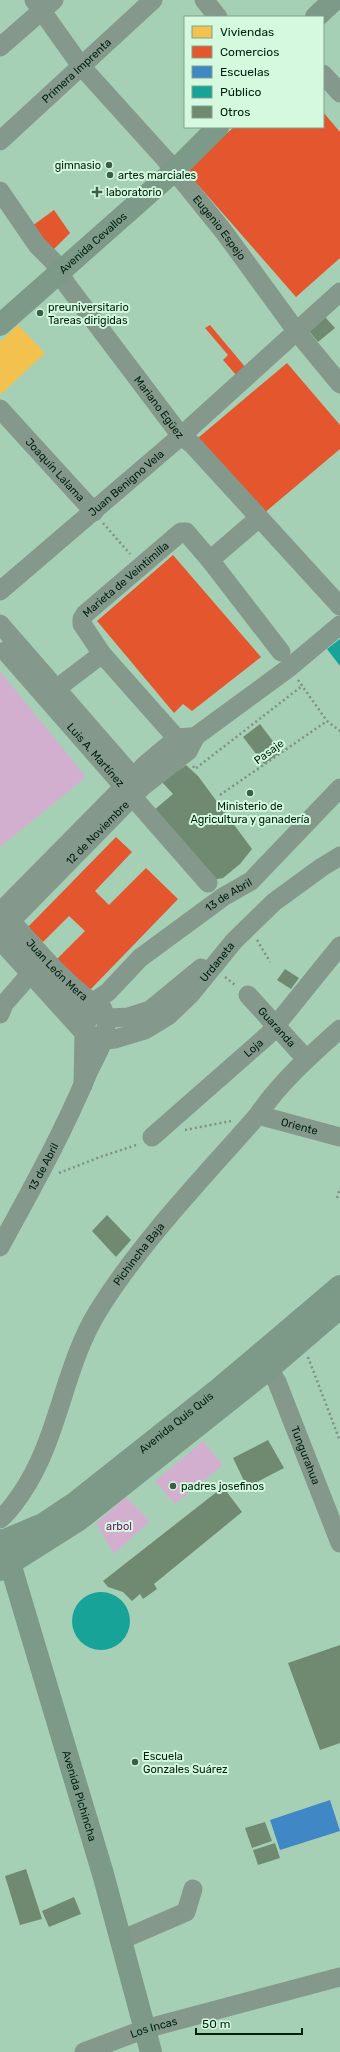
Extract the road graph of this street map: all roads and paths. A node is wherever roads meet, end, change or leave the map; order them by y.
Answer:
1 (153, 0) edge
2 (204, 0) edge
3 (334, 0) edge
4 (43, 4) edge
5 (340, 9) edge
6 (217, 16) edge
7 (317, 16) edge
8 (324, 23) edge
9 (0, 47) edge
10 (81, 66) junction
11 (324, 75) edge
12 (340, 93) edge
13 (198, 128) edge
14 (217, 128) edge
15 (0, 141) edge
16 (170, 165) junction
17 (0, 191) edge
18 (56, 268) junction
19 (340, 292) edge
20 (0, 310) edge
21 (0, 325) edge
22 (297, 332) junction
23 (340, 384) edge
24 (0, 410) edge
25 (181, 436) junction
26 (94, 512) junction
27 (259, 518) junction
28 (210, 560) junction
29 (142, 566) junction
30 (0, 591) edge
31 (340, 606) edge
32 (0, 624) edge
33 (340, 625) edge
34 (3, 648) edge
35 (102, 654) junction
36 (286, 660) junction
37 (302, 686) junction
38 (56, 689) junction
39 (327, 721) junction
40 (340, 731) edge
41 (186, 745) junction
42 (138, 782) junction
43 (340, 788) edge
44 (220, 795) dead end
45 (340, 856) edge
46 (223, 897) junction
47 (3, 922) edge
48 (249, 927) junction
49 (0, 940) edge
50 (234, 941) junction
51 (340, 946) edge
52 (270, 962) dead end
53 (213, 966) junction
54 (31, 973) junction
55 (248, 996) joint
56 (104, 1011) junction
57 (0, 1014) edge
58 (275, 1026) junction
59 (340, 1029) edge
60 (84, 1033) junction
61 (104, 1040) junction
62 (306, 1059) junction
63 (83, 1085) junction
64 (258, 1115) junction
65 (152, 1137) dead end
66 (340, 1137) edge
67 (340, 1188) edge
68 (337, 1198) dead end
69 (0, 1247) edge
70 (340, 1286) edge
71 (340, 1308) edge
72 (302, 1340) junction
73 (269, 1369) junction
74 (340, 1441) edge
75 (1, 1534) edge
76 (340, 1543) edge
77 (6, 1566) edge
78 (193, 1889) dead end
79 (121, 1940) junction
80 (340, 1977) edge
81 (145, 2029) junction
82 (84, 2052) edge
83 (151, 2052) edge

1 - 10 street, Primera Imprenta
2 - 6 street
3 - 7 main road
4 - 9 street
4 - 10 street, Eugenio Espejo
5 - 8 main road
10 - 15 street, Primera Imprenta
10 - 16 street, Eugenio Espejo
11 - 12 street
13 - 16 main road, Avenida Cevallos
14 - 16 main road, Avenida Cevallos
16 - 18 main road, Avenida Cevallos
16 - 22 street, Eugenio Espejo
17 - 18 street, Mariano Egüez
18 - 20 main road, Avenida Cevallos
18 - 21 main road, Avenida Cevallos
18 - 25 street, Mariano Egüez
19 - 22 street, Juan Benigno Vela
22 - 23 street, Eugenio Espejo
22 - 25 street, Juan Benigno Vela
24 - 26 street, Joaquín Lalama
25 - 26 street, Juan Benigno Vela
25 - 27 street, Mariano Egüez
26 - 29 path
26 - 30 street, Juan Benigno Vela
27 - 28 street
27 - 31 street, Mariano Egüez
28 - 29 street, Marieta de Veintimilla
28 - 36 street, Marieta de Veintimilla
29 - 35 street, Marieta de Veintimilla
32 - 38 street, Luis A. Martínez
33 - 36 street, 12 de Noviembre
34 - 46 street, Luis A. Martínez, bridge
35 - 38 street
35 - 41 street, Marieta de Veintimilla
36 - 37 path
36 - 41 street, 12 de Noviembre
37 - 39 path
37 - 41 path
38 - 42 street, Luis A. Martínez
39 - 40 path
39 - 44 path, Pasaje
41 - 42 street, 12 de Noviembre
42 - 47 street, 12 de Noviembre
43 - 46 street, 13 de Abril
45 - 48 street, Urdaneta
46 - 56 street, 13 de Abril
47 - 56 street, Juan León Mera
47 - 56 street, bridge
48 - 50 street, Urdaneta
48 - 52 path
49 - 54 street, Juan León Mera
50 - 53 street, Urdaneta
50 - 56 street
51 - 58 street, Loja
53 - 55 path
53 - 61 street, Urdaneta
54 - 57 street
54 - 60 street, Juan León Mera
55 - 58 street, Guaranda
56 - 60 street, 13 de Abril
56 - 61 street, 13 de Abril
58 - 62 street, Guaranda
58 - 65 street, Loja
59 - 62 street, Pichincha Baja
60 - 61 street, Urdaneta
60 - 63 street, 13 de Abril
61 - 63 street, 13 de Abril
62 - 64 street, Pichincha Baja
63 - 69 street, 13 de Abril
64 - 66 street, Oriente
64 - 75 street, Pichincha Baja
67 - 68 path
70 - 75 main road, Avenida Quis Quis
71 - 72 main road, Avenida Quis Quis
72 - 73 main road, Avenida Quis Quis
72 - 74 path
73 - 76 street, Tungurahua
73 - 77 main road, Avenida Quis Quis
75 - 77 main road, Avenida Pichincha
77 - 79 main road, Avenida Pichincha
78 - 79 street
79 - 81 main road, Avenida Pichincha
80 - 81 street, Los Incas
81 - 82 street, Los Incas
81 - 83 main road, Avenida Pichincha

